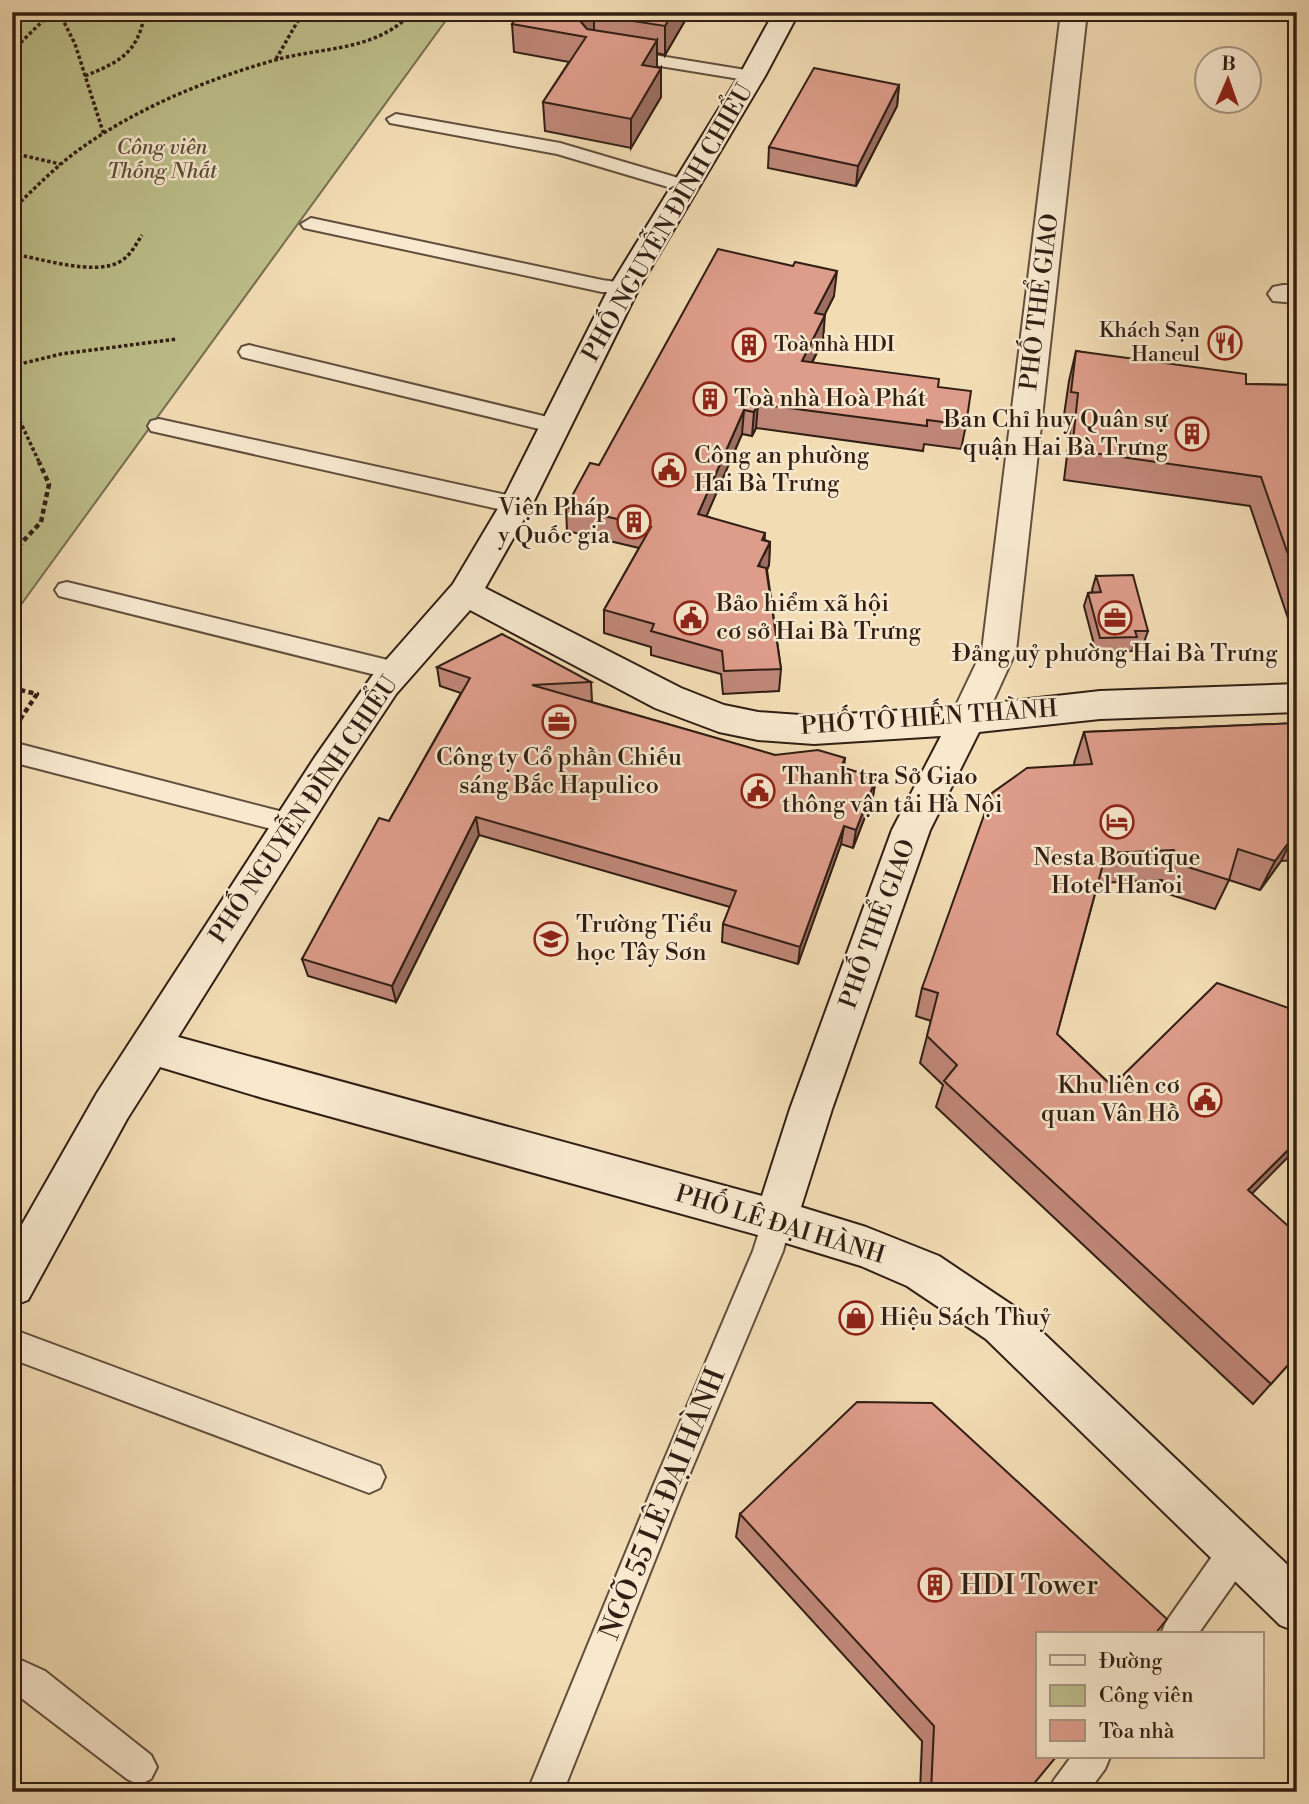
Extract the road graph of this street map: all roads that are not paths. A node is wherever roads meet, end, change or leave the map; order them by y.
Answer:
1 (786, 12) edge
2 (1074, 12) edge
3 (608, 53) edge
4 (752, 76) junction
5 (396, 119) dead end
6 (685, 186) junction
7 (311, 224) dead end
8 (624, 288) junction
9 (249, 352) dead end
10 (159, 426) dead end
11 (556, 426) junction
12 (516, 505) junction
13 (67, 590) dead end
14 (464, 593) junction
15 (397, 671) junction
16 (1297, 698) edge
17 (967, 720) junction
18 (12, 752) edge
19 (291, 824) junction
20 (150, 1046) junction
21 (776, 1220) junction
22 (12, 1285) edge
23 (12, 1344) edge
24 (369, 1476) dead end
25 (1237, 1550) junction
26 (1297, 1608) edge
27 (1179, 1632) edge
28 (12, 1673) edge
29 (1092, 1758) edge
30 (139, 1767) dead end
31 (547, 1788) dead end
32 (1066, 1792) edge

1 - 4 street, PHỐ NGUYỄN ĐÌNH CHIỂU
2 - 17 street, PHỐ THỂ GIAO
3 - 4 lane
4 - 6 street, PHỐ NGUYỄN ĐÌNH CHIỂU
5 - 6 lane
6 - 8 street, PHỐ NGUYỄN ĐÌNH CHIỂU
7 - 8 lane
8 - 11 street, PHỐ NGUYỄN ĐÌNH CHIỂU
9 - 11 lane
10 - 12 lane
11 - 12 street, PHỐ NGUYỄN ĐÌNH CHIỂU
12 - 14 street, PHỐ NGUYỄN ĐÌNH CHIỂU
13 - 15 lane
14 - 15 street, PHỐ NGUYỄN ĐÌNH CHIỂU
14 - 17 street, PHỐ TÔ HIẾN THÀNH
15 - 19 street, PHỐ NGUYỄN ĐÌNH CHIỂU
16 - 17 street, PHỐ TÔ HIẾN THÀNH
17 - 21 street, PHỐ THỂ GIAO
18 - 19 lane
19 - 20 street, PHỐ NGUYỄN ĐÌNH CHIỂU
20 - 21 street, PHỐ LÊ ĐẠI HÀNH
20 - 22 street, PHỐ NGUYỄN ĐÌNH CHIỂU
21 - 25 street, PHỐ LÊ ĐẠI HÀNH
21 - 31 lane, NGÕ 55 LÊ ĐẠI HÀNH
23 - 24 lane
25 - 26 street, PHỐ LÊ ĐẠI HÀNH
25 - 27 lane
28 - 30 lane
29 - 32 lane

